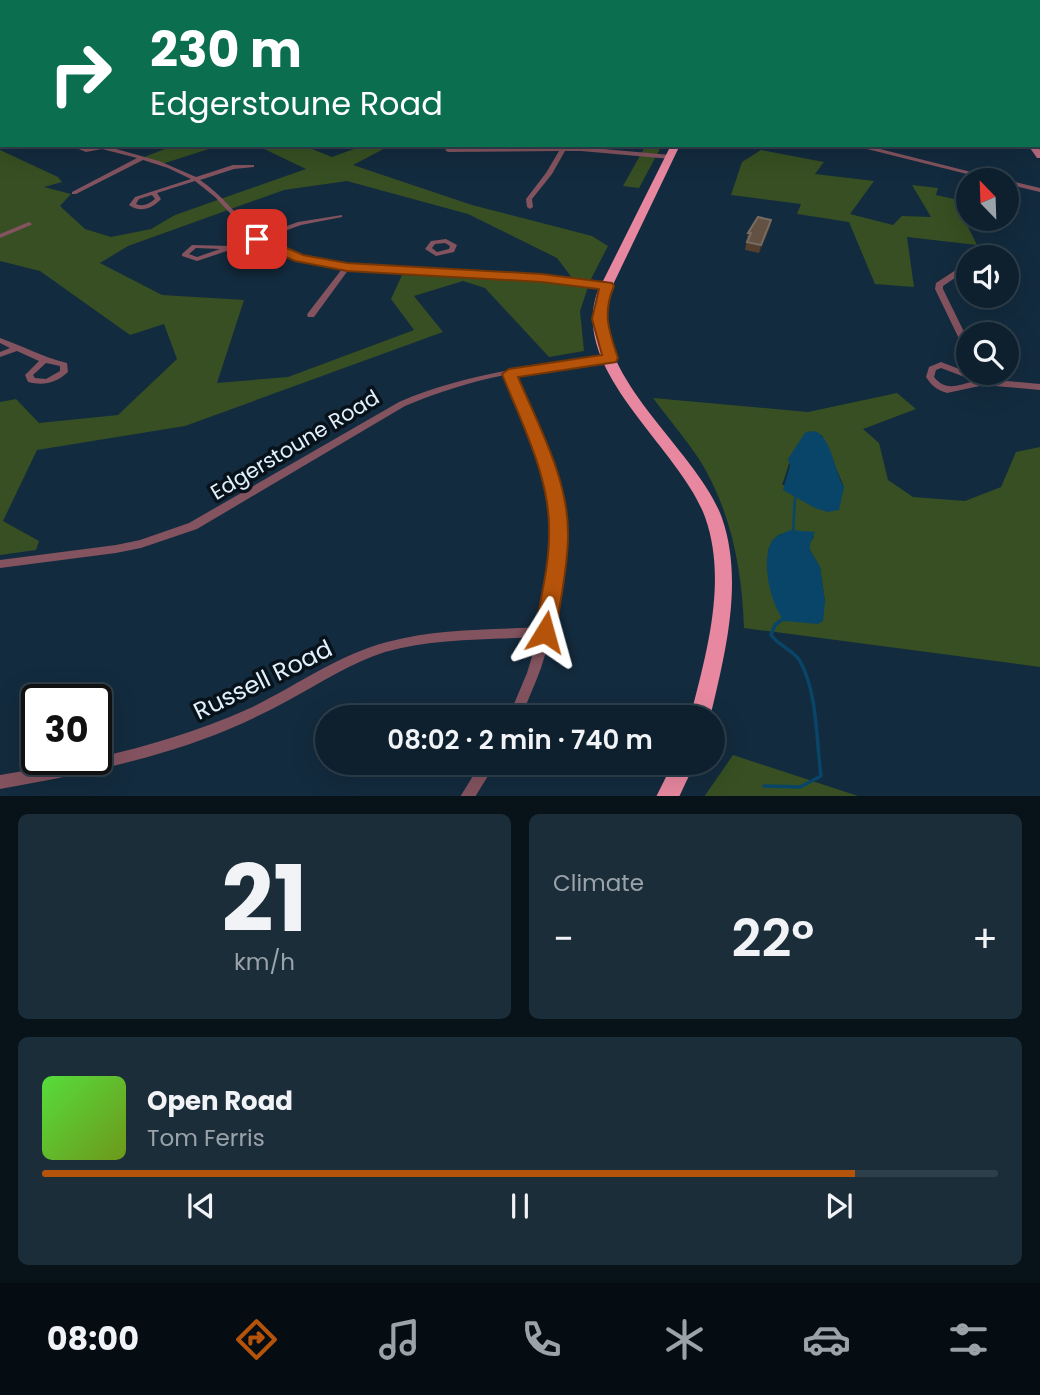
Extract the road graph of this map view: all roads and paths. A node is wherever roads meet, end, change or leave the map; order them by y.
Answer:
1 (78, 147) edge
2 (101, 147) edge
3 (109, 147) edge
4 (564, 147) edge
5 (675, 147) edge
6 (862, 147) edge
7 (448, 150) dead end
8 (670, 157) junction
9 (142, 158) junction
10 (252, 166) dead end
11 (956, 170) edge
12 (196, 179) junction
13 (1019, 185) edge
14 (1040, 190) edge
15 (74, 193) dead end
16 (154, 194) dead end
17 (530, 207) dead end
18 (340, 216) dead end
19 (29, 224) dead end
20 (0, 236) edge
21 (257, 239) junction
22 (231, 248) junction
23 (441, 254) dead end
24 (347, 267) junction
25 (439, 273) junction
26 (956, 274) edge
27 (607, 286) junction
28 (311, 315) dead end
29 (956, 324) edge
30 (0, 340) edge
31 (18, 347) junction
32 (0, 355) edge
33 (610, 358) junction
34 (44, 360) dead end
35 (509, 374) junction
36 (984, 382) joint
37 (1018, 385) edge
38 (1040, 387) edge
39 (0, 564) edge
40 (545, 632) junction
41 (519, 705) edge
42 (703, 705) edge
43 (481, 775) edge
44 (678, 775) edge
45 (0, 782) edge
46 (467, 796) edge
47 (667, 796) edge

1 - 2 street
3 - 9 street
4 - 7 street
4 - 8 street
4 - 17 street
5 - 8 highway
6 - 11 street
8 - 27 highway
9 - 12 street
9 - 15 street
10 - 12 street
12 - 16 street
12 - 21 street
13 - 14 street
18 - 21 street
19 - 20 street
21 - 22 street
21 - 24 street
22 - 22 street
23 - 25 street
24 - 25 street
24 - 28 street
25 - 27 street
26 - 29 street
27 - 33 highway
30 - 31 street
31 - 32 street
31 - 34 street
33 - 35 street, Edgerstoune Road
33 - 42 highway
35 - 39 street, Edgerstoune Road
35 - 40 street
36 - 36 street
37 - 38 street
40 - 41 street
40 - 45 street, Russell Road
43 - 46 street
44 - 47 highway

